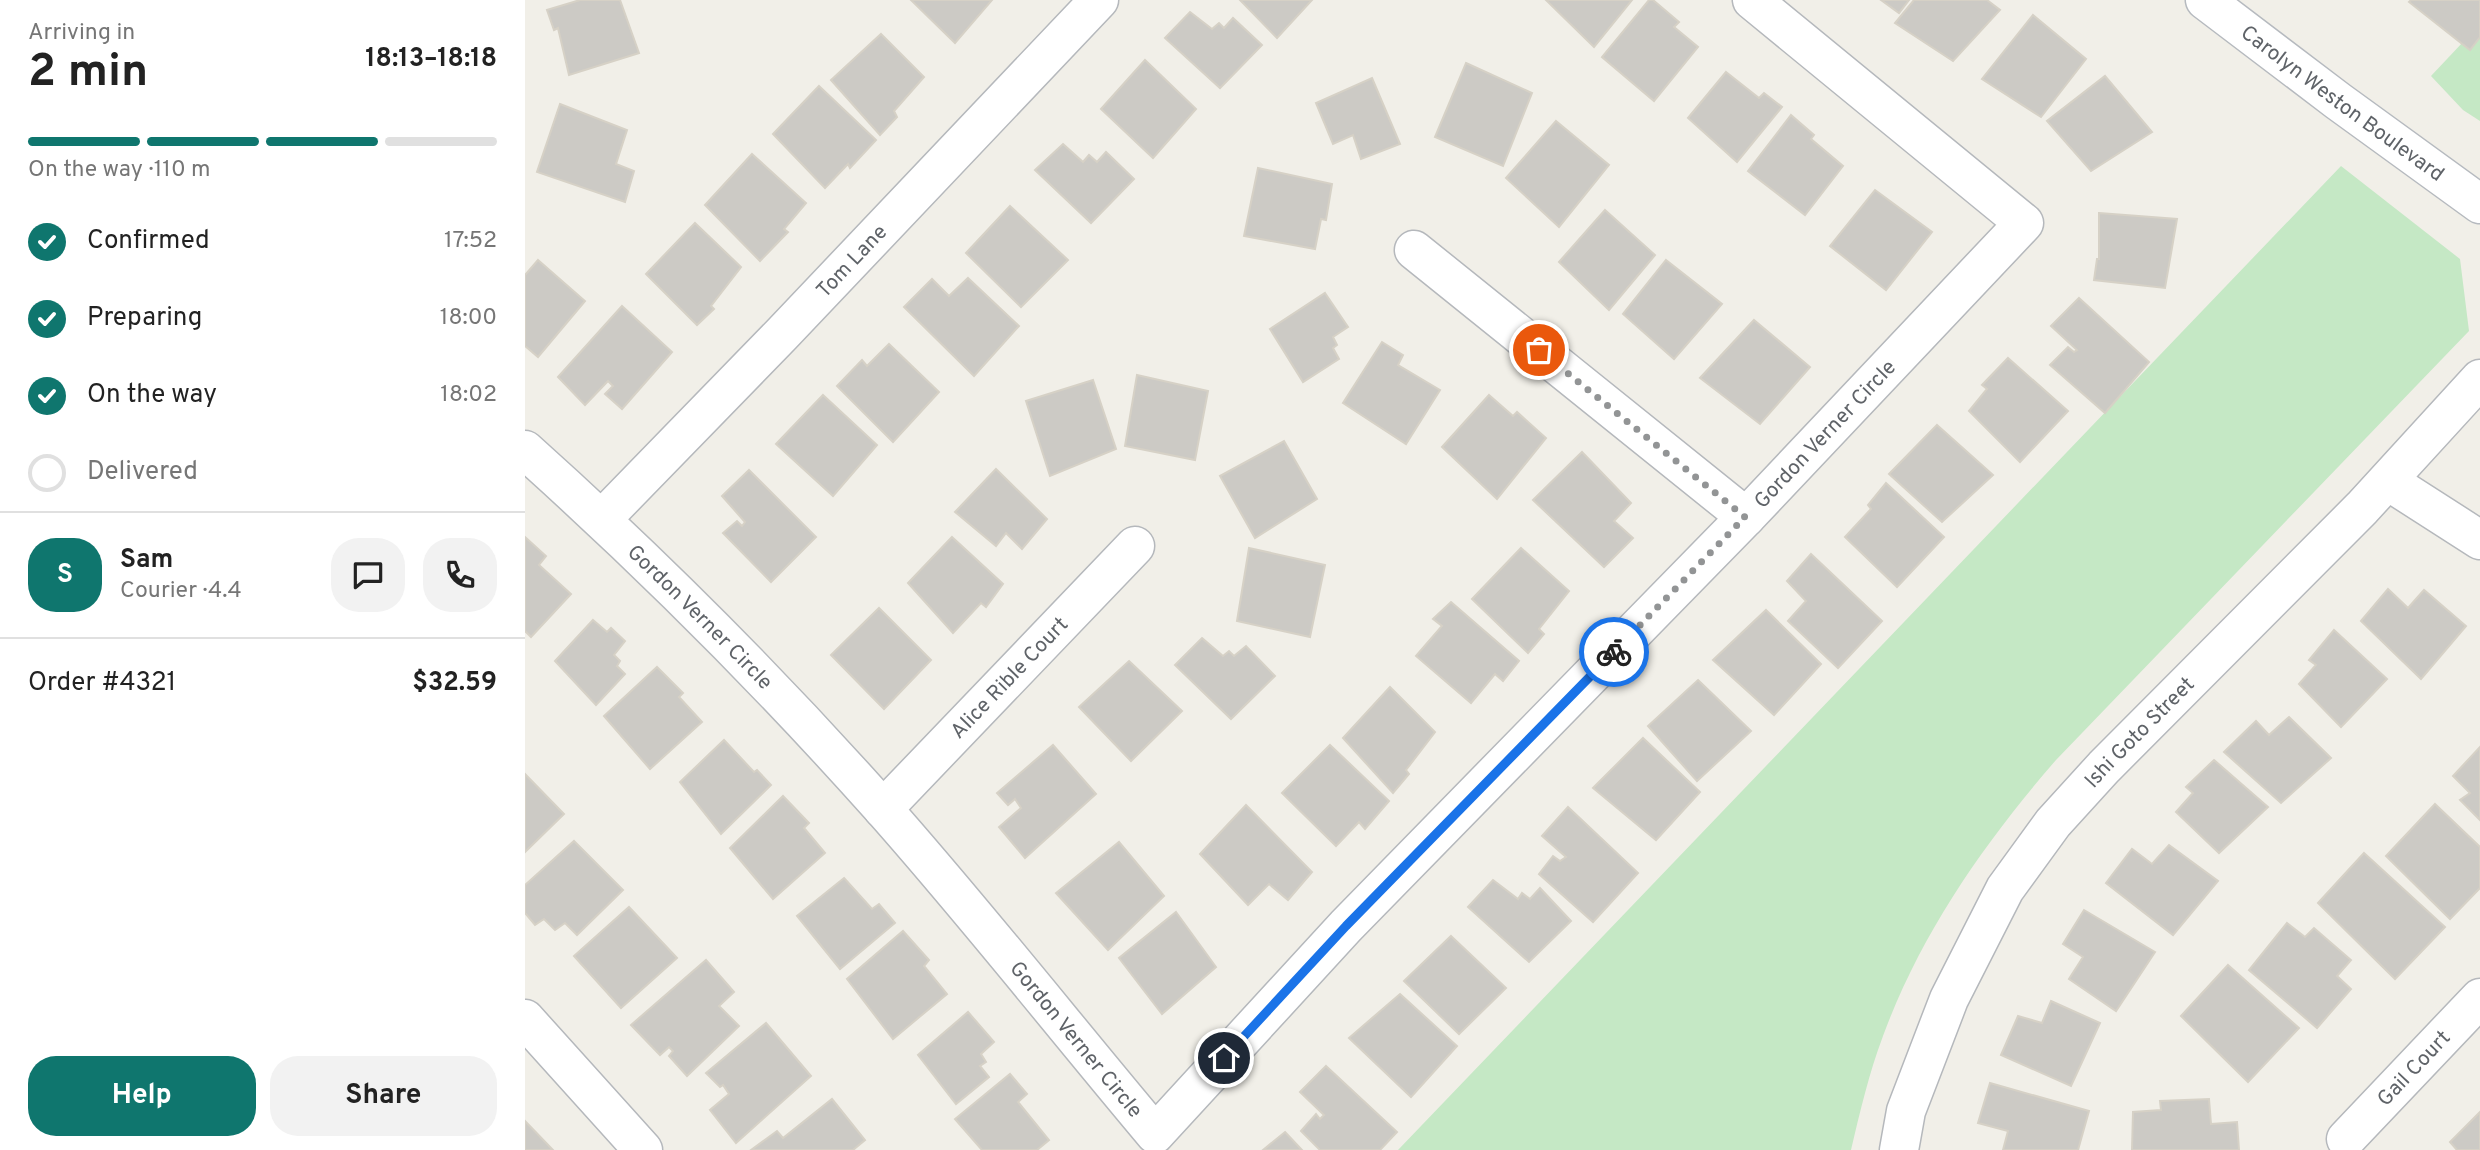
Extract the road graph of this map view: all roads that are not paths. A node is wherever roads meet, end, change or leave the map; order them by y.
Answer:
1 (1099, 0) edge
2 (1752, 0) edge
3 (2205, 0) edge
4 (2480, 204) edge
5 (1415, 250) dead end
6 (2480, 379) edge
7 (525, 450) edge
8 (2388, 481) junction
9 (1745, 517) junction
10 (602, 519) junction
11 (2480, 540) edge
12 (1135, 546) dead end
13 (883, 809) junction
14 (2480, 998) edge
15 (525, 1019) edge
16 (2346, 1139) dead end
17 (638, 1148) edge
18 (1899, 1150) edge

1 - 10 street, Tom Lane
2 - 9 street, Gordon Verner Circle
3 - 4 street, Carolyn Weston Boulevard
5 - 9 street
6 - 8 street, Ishi Goto Street
7 - 10 street, Gordon Verner Circle
8 - 11 street
8 - 18 street, Ishi Goto Street
9 - 13 street, Gordon Verner Circle
10 - 13 street, Gordon Verner Circle
12 - 13 street, Alice Rible Court
14 - 16 street, Gail Court
15 - 17 street

